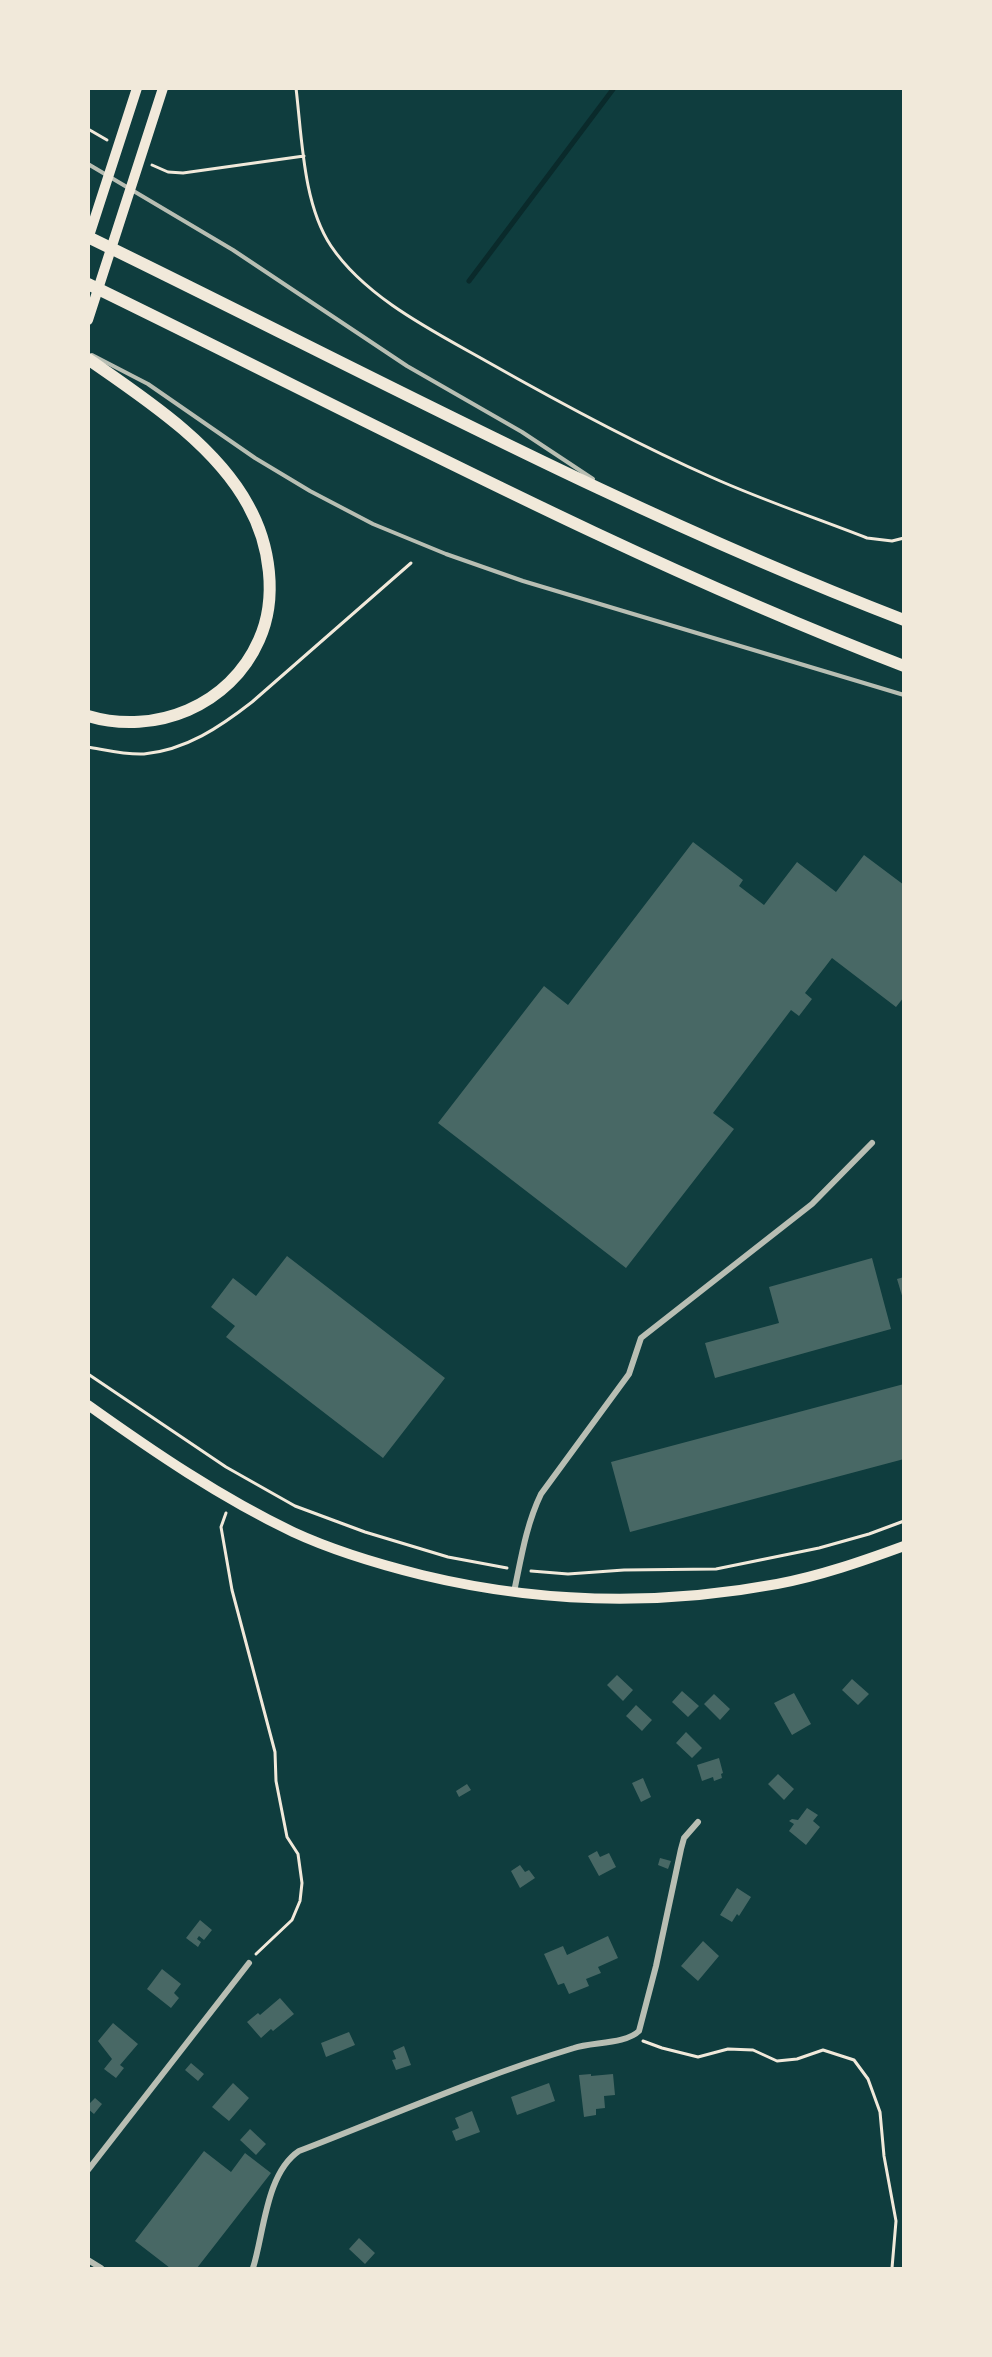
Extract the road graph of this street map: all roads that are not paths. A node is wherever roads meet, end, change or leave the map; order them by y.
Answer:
1 (137, 88) edge
2 (163, 88) edge
3 (88, 164) edge
4 (88, 238) edge
5 (88, 284) edge
6 (88, 320) edge
7 (88, 353) edge
8 (88, 359) edge
9 (623, 500) junction
10 (903, 620) edge
11 (903, 666) edge
12 (903, 695) edge
13 (88, 716) edge
14 (872, 1143) dead end
15 (88, 1405) edge
16 (903, 1546) edge
17 (514, 1592) junction
18 (699, 1822) dead end
19 (249, 1963) road end
20 (88, 2170) edge
21 (88, 2260) edge
22 (101, 2268) edge
23 (253, 2268) edge

1 - 4 main road
2 - 6 main road
3 - 9 lane
4 - 9 highway
5 - 11 highway
7 - 12 lane
8 - 13 highway
9 - 10 highway
14 - 17 street
15 - 17 main road
16 - 17 main road
18 - 23 street
19 - 20 street
21 - 22 street

